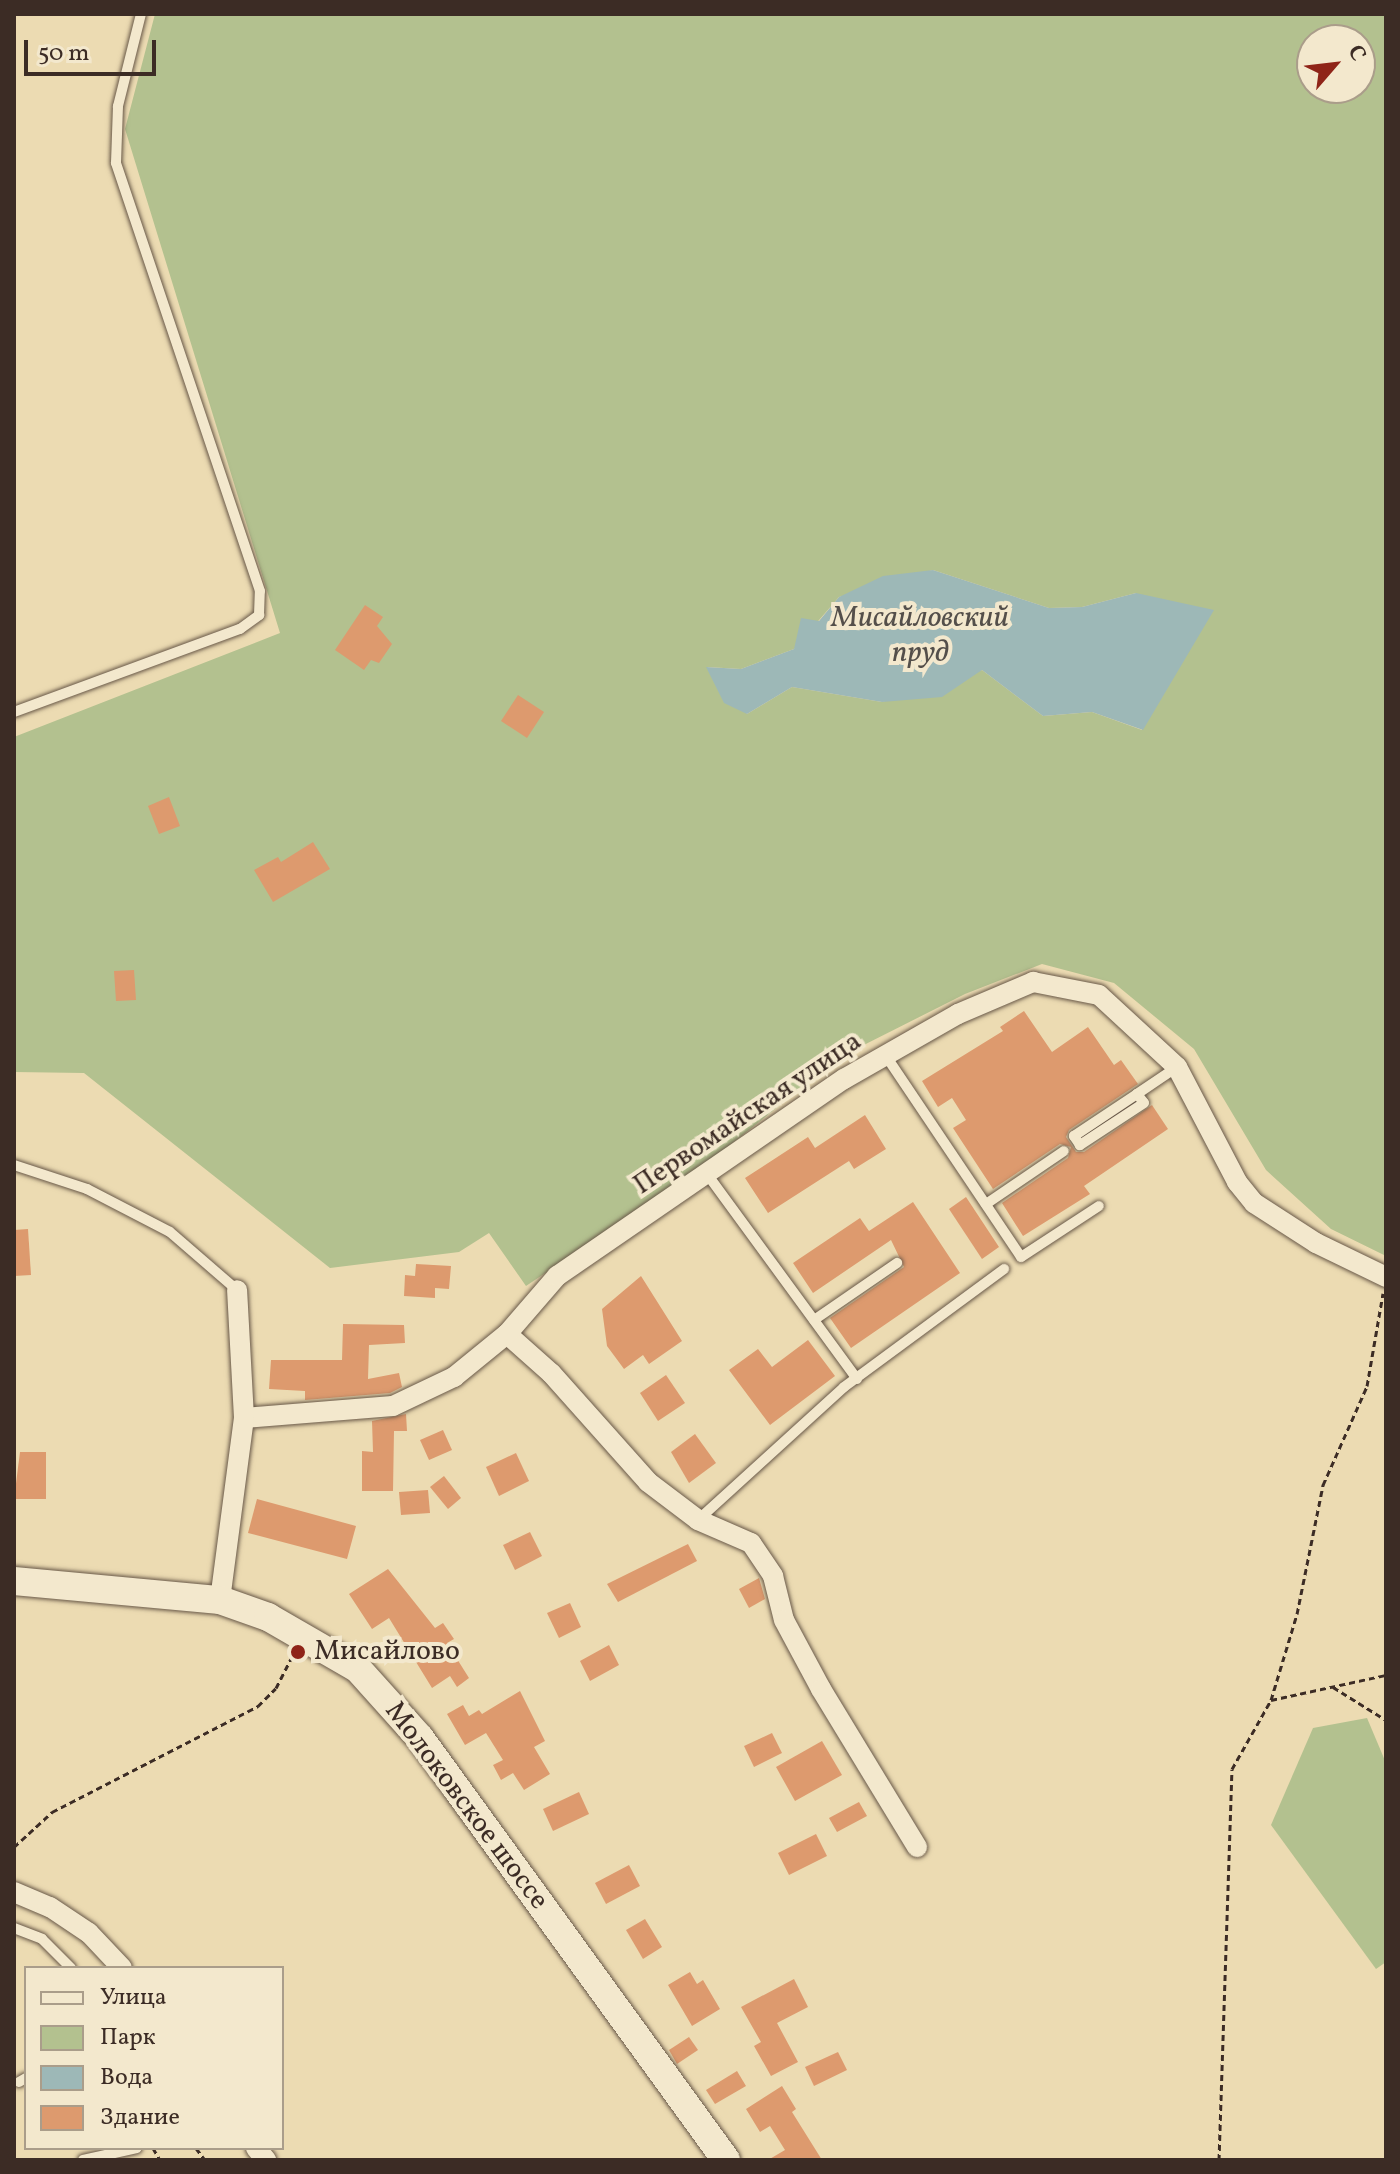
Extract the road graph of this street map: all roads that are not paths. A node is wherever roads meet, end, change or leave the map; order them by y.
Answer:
1 (141, 14) edge
2 (14, 712) edge
3 (886, 1056) junction
4 (1177, 1067) junction
5 (1137, 1094) junction
6 (1064, 1151) dead end
7 (14, 1165) edge
8 (707, 1174) junction
9 (986, 1204) junction
10 (1099, 1206) dead end
11 (897, 1263) dead end
12 (1004, 1269) dead end
13 (1386, 1277) edge
14 (237, 1290) joint
15 (814, 1320) junction
16 (507, 1334) junction
17 (857, 1379) junction
18 (244, 1418) junction
19 (698, 1520) junction
20 (14, 1581) edge
21 (220, 1600) junction
22 (917, 1847) dead end
23 (14, 1892) edge
24 (14, 1928) edge
25 (69, 1966) edge
26 (120, 1966) edge
27 (128, 2150) edge
28 (83, 2160) edge
29 (726, 2160) edge

1 - 2 lane
3 - 4 street, Первомайская улица
3 - 8 street, Первомайская улица
3 - 9 lane
4 - 5 lane
4 - 13 street, Первомайская улица
5 - 5 lane
6 - 9 lane
7 - 14 lane
8 - 15 lane
8 - 16 street, Первомайская улица
9 - 10 lane
11 - 15 lane
12 - 17 lane
14 - 18 street
15 - 17 lane
16 - 18 street, Первомайская улица
16 - 19 street
17 - 19 lane
18 - 21 street
19 - 22 street
20 - 21 main road, Молоковское шоссе
21 - 29 main road, Молоковское шоссе
23 - 26 street
24 - 25 lane
27 - 28 lane

